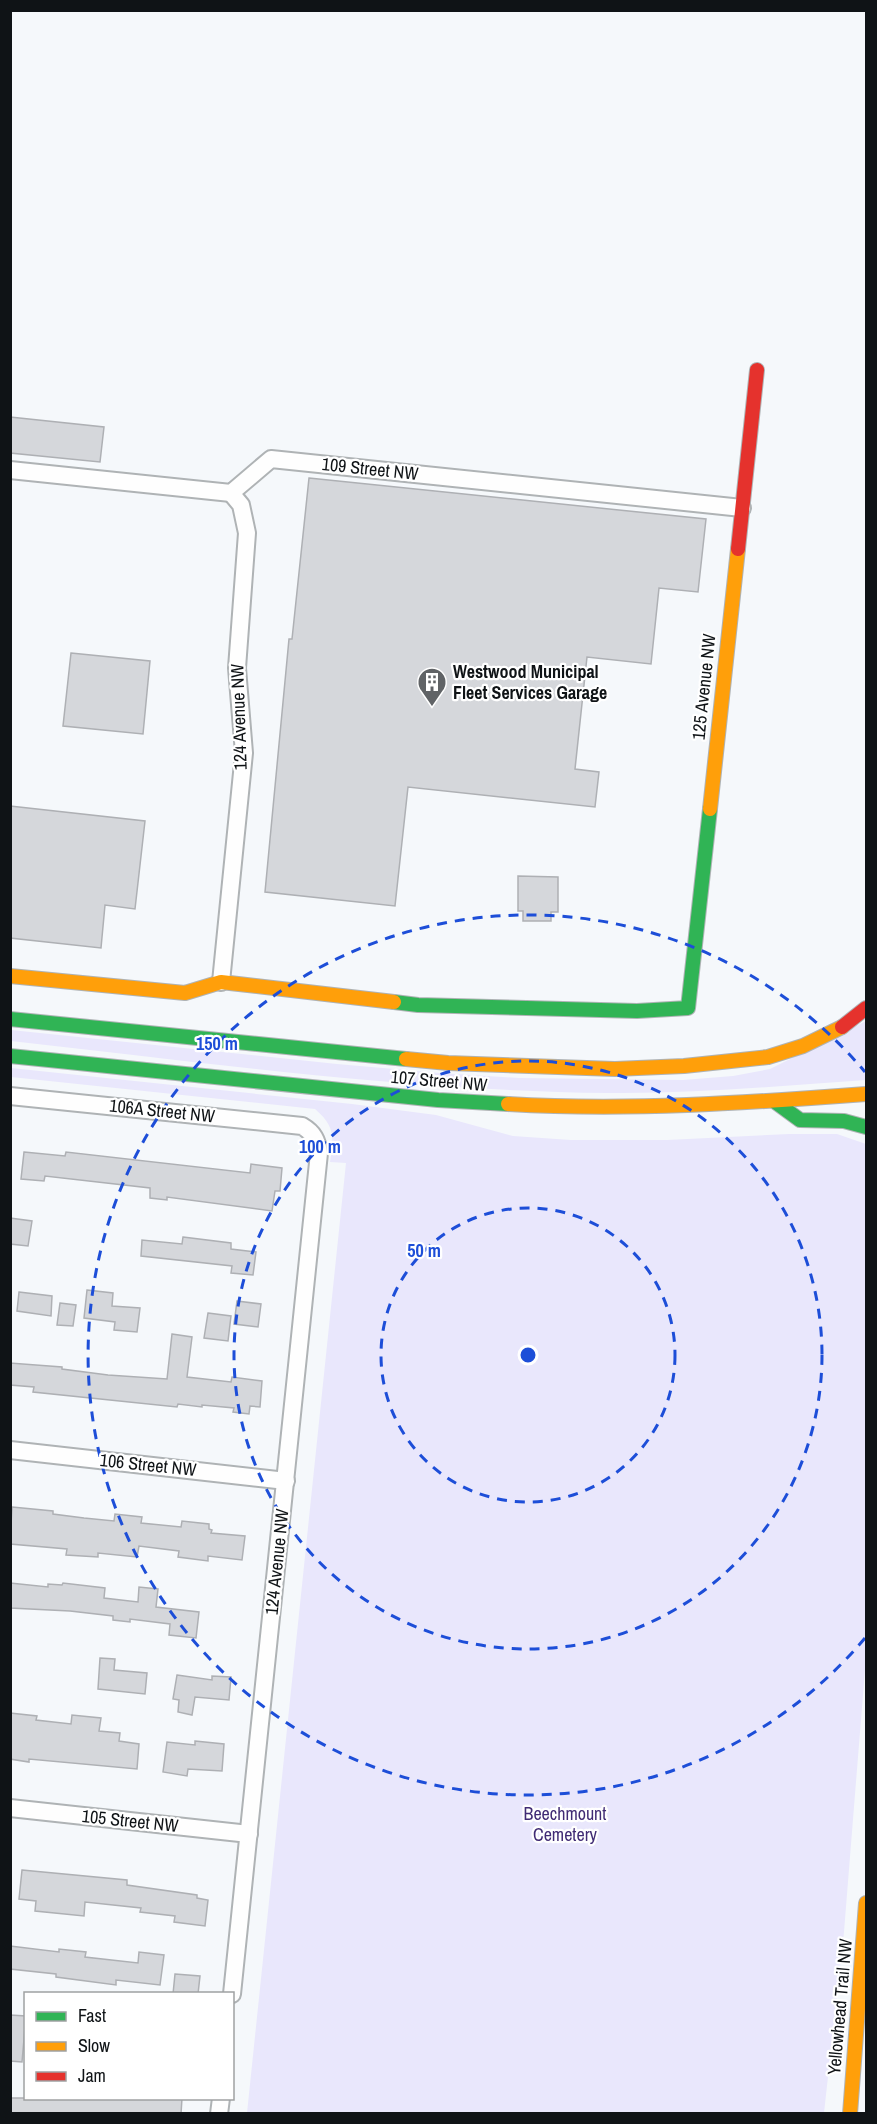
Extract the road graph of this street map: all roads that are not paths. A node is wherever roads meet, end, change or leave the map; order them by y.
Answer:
1 (757, 370) dead end
2 (10, 470) edge
3 (231, 493) junction
4 (742, 508) junction
5 (10, 976) edge
6 (221, 982) junction
7 (867, 1008) edge
8 (10, 1019) edge
9 (10, 1056) edge
10 (867, 1094) edge
11 (10, 1096) edge
12 (774, 1101) junction
13 (867, 1127) edge
14 (312, 1131) joint
15 (10, 1450) edge
16 (286, 1481) junction
17 (10, 1808) edge
18 (249, 1834) junction
19 (867, 1903) edge
20 (232, 1992) edge
21 (850, 2114) edge

1 - 4 main road, 125 Avenue NW
2 - 3 street
3 - 4 street, 109 Street NW
3 - 6 street, 124 Avenue NW
4 - 6 main road, 125 Avenue NW
5 - 6 main road
7 - 8 main road, 107 Street NW
9 - 12 main road, 107 Street NW
10 - 12 main road, 107 Street NW
11 - 14 street, 106A Street NW
12 - 13 main road
14 - 16 street, 124 Avenue NW
15 - 16 street, 106 Street NW
16 - 18 street, 124 Avenue NW
17 - 18 street, 105 Street NW
18 - 20 street, 124 Avenue NW
19 - 21 main road, Yellowhead Trail NW

